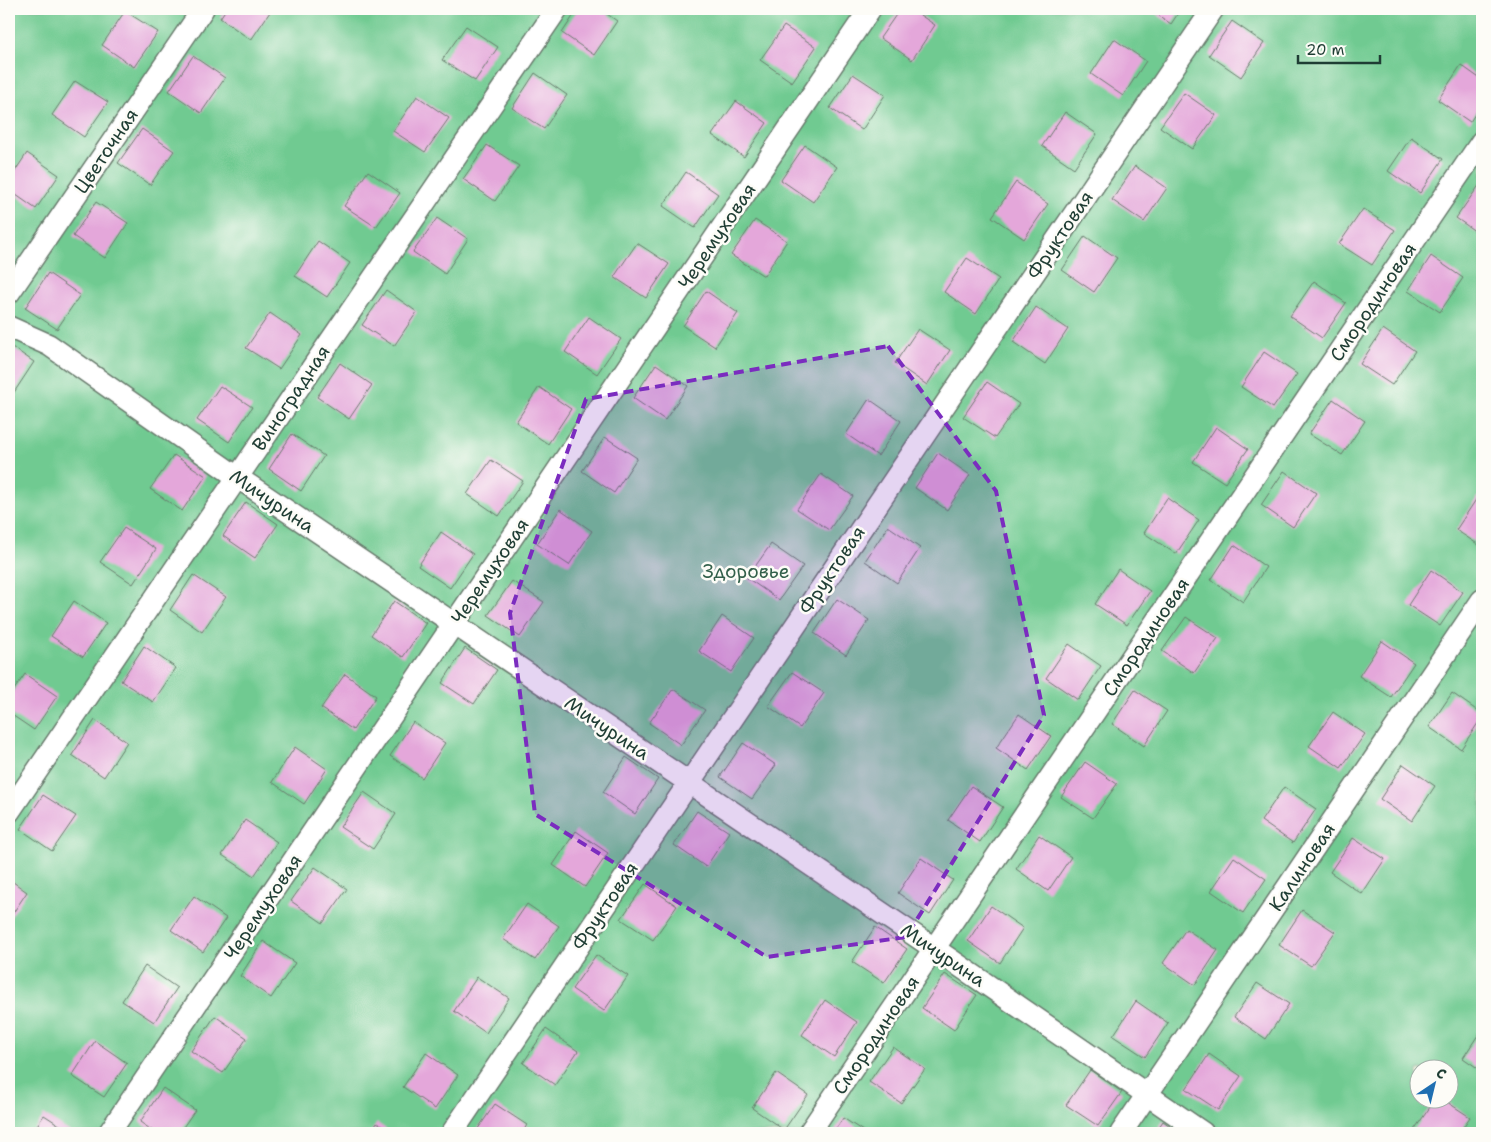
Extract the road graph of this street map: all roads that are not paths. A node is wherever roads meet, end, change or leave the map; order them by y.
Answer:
1 (203, 9) edge
2 (557, 9) edge
3 (870, 9) edge
4 (1214, 9) edge
5 (1482, 141) edge
6 (9, 293) edge
7 (9, 327) edge
8 (237, 477) junction
9 (1482, 600) edge
10 (454, 624) junction
11 (688, 783) junction
12 (9, 812) edge
13 (935, 949) junction
14 (1146, 1096) junction
15 (109, 1133) edge
16 (452, 1133) edge
17 (809, 1133) edge
18 (1121, 1133) edge
19 (1203, 1133) edge

1 - 6 street, Цветочная
2 - 8 street, Виноградная
3 - 10 street, Черемуховая
4 - 11 street, Фруктовая
5 - 13 street, Смородиновая
7 - 8 street, Мичурина
8 - 10 street, Мичурина
8 - 12 street, Виноградная
9 - 14 street, Калиновая
10 - 11 street, Мичурина
10 - 15 street, Черемуховая
11 - 13 street, Мичурина
11 - 16 street, Фруктовая
13 - 14 street, Мичурина
13 - 17 street, Смородиновая
14 - 18 street, Калиновая
14 - 19 street, Мичурина

